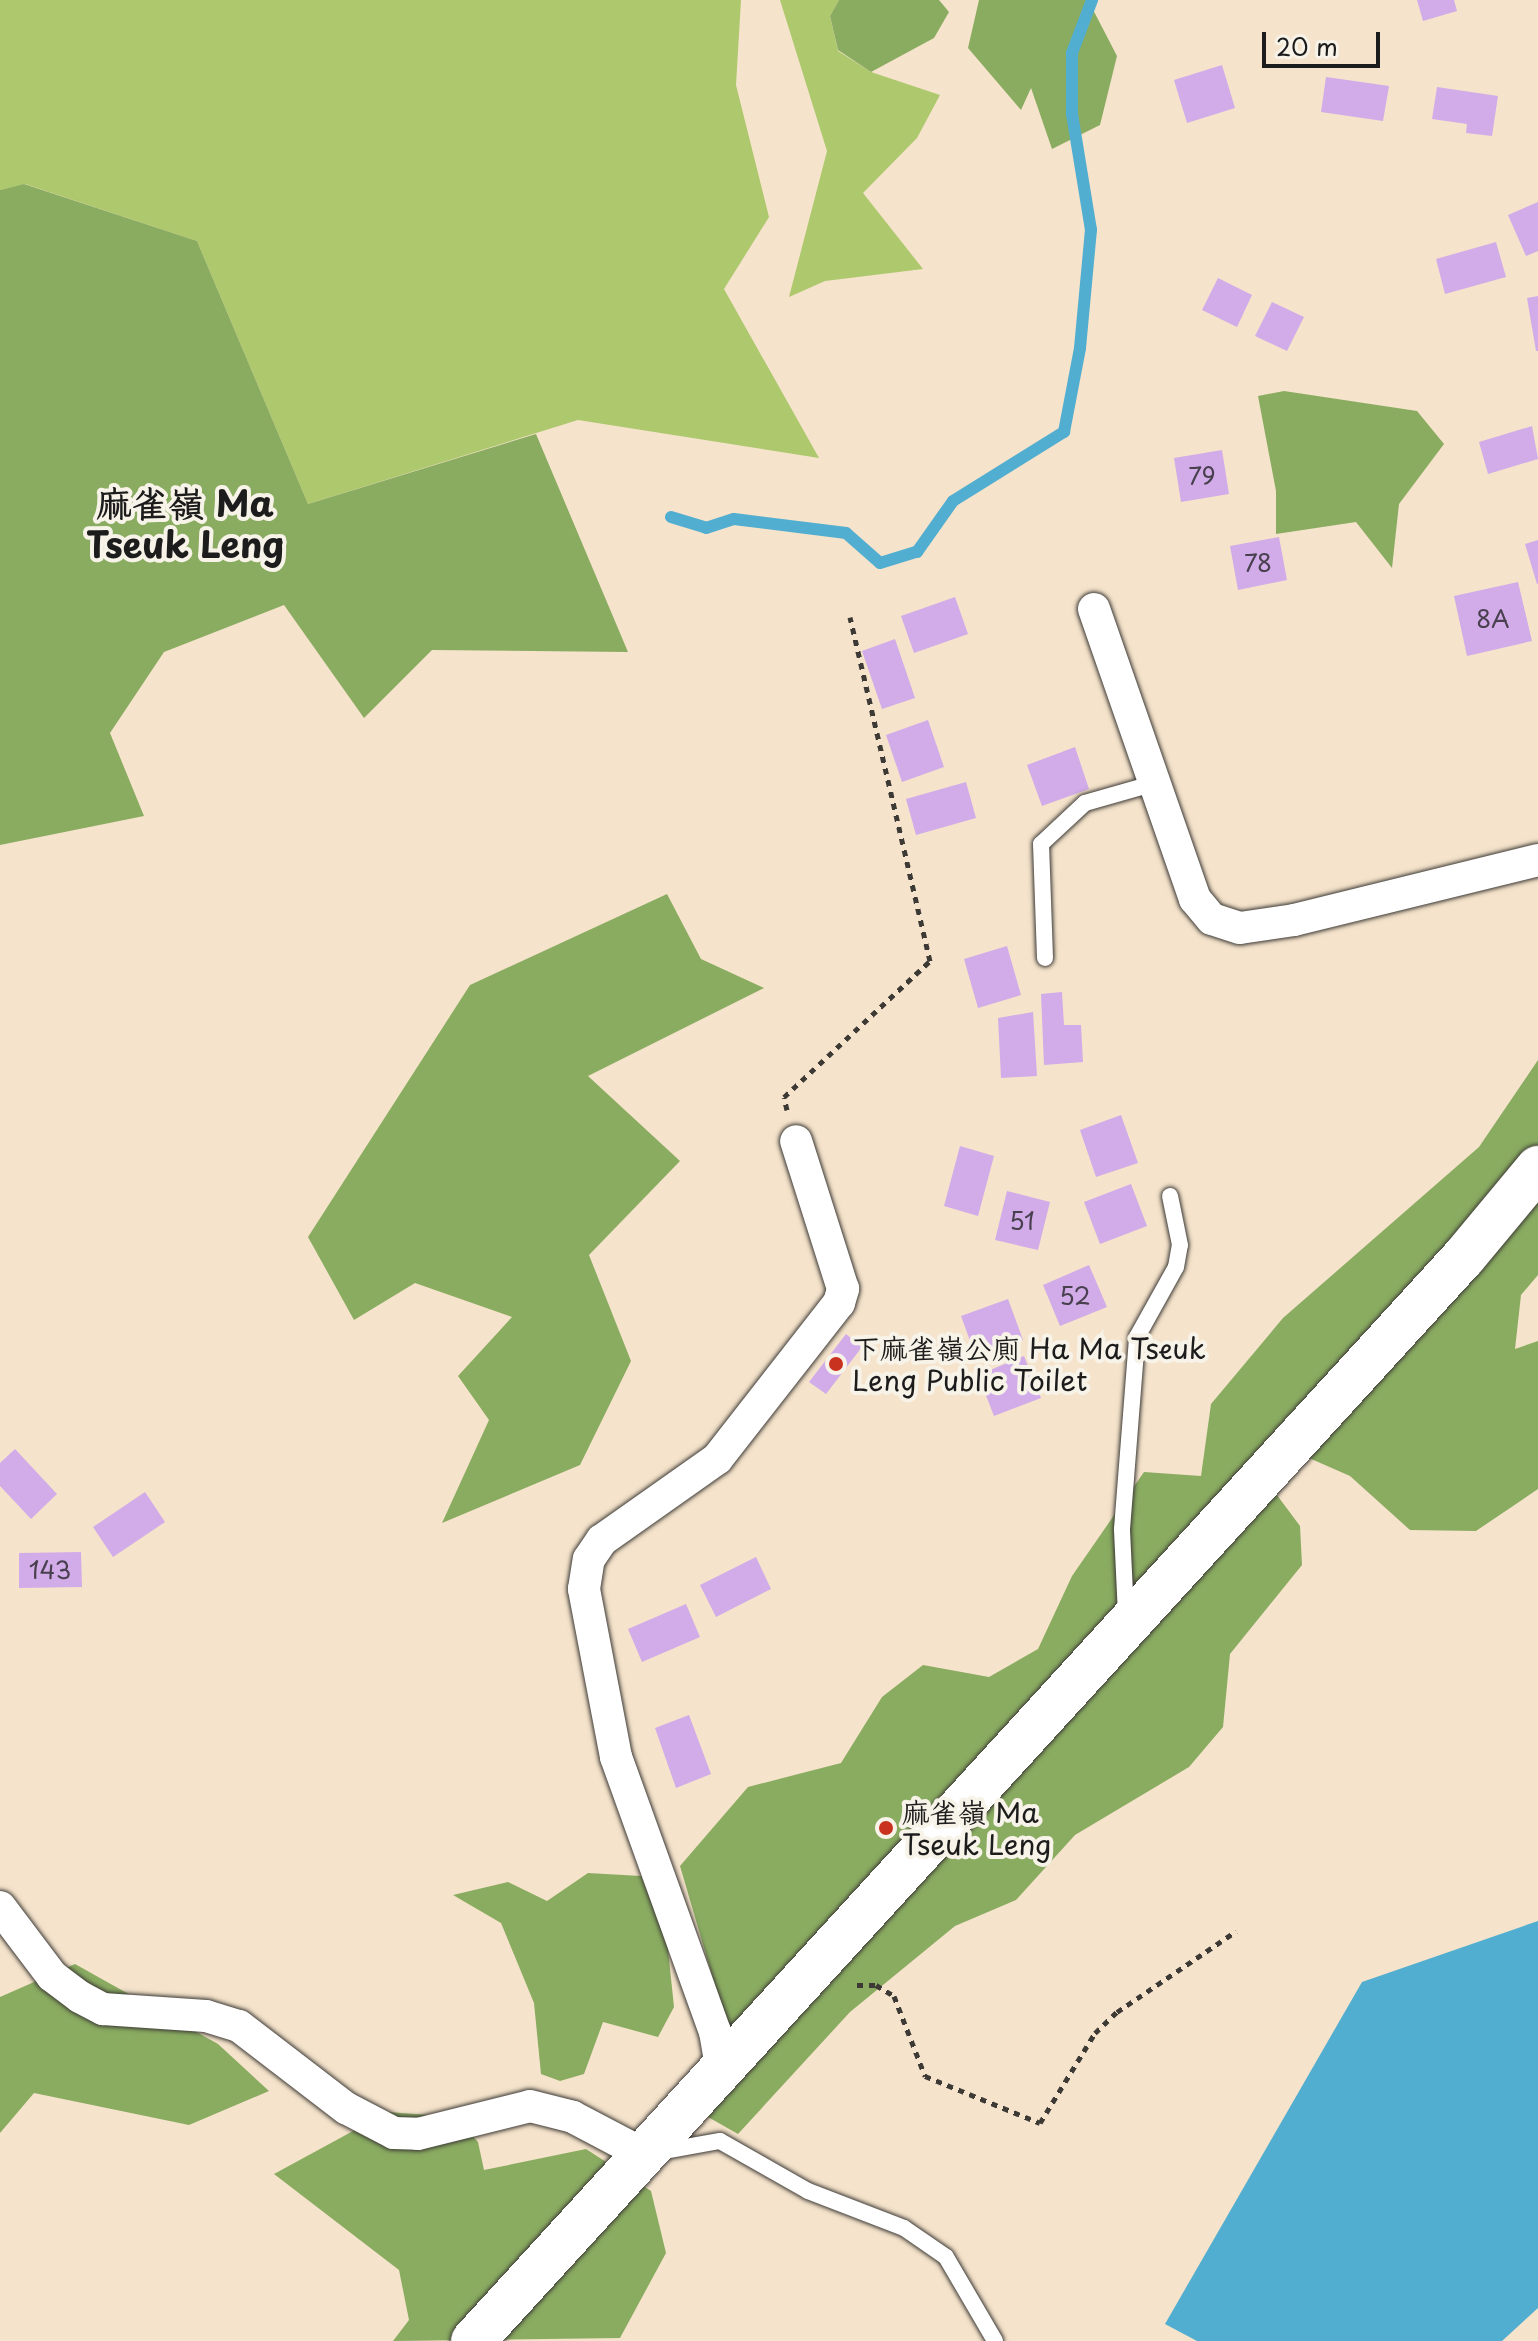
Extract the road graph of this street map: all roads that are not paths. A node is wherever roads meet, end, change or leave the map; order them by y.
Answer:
1 (1094, 609) dead end
2 (1155, 783) junction
3 (1538, 860) edge
4 (1045, 958) dead end
5 (796, 1141) road end
6 (1538, 1168) edge
7 (1170, 1196) dead end
8 (1127, 1628) junction
9 (0, 1907) edge
10 (722, 2072) junction
11 (645, 2155) junction
12 (473, 2341) edge
13 (995, 2341) edge

1 - 2 street
2 - 3 street
2 - 4 lane
5 - 10 street
6 - 8 main road
7 - 8 lane
8 - 10 main road
9 - 11 street
10 - 11 main road
11 - 12 main road
11 - 13 lane

